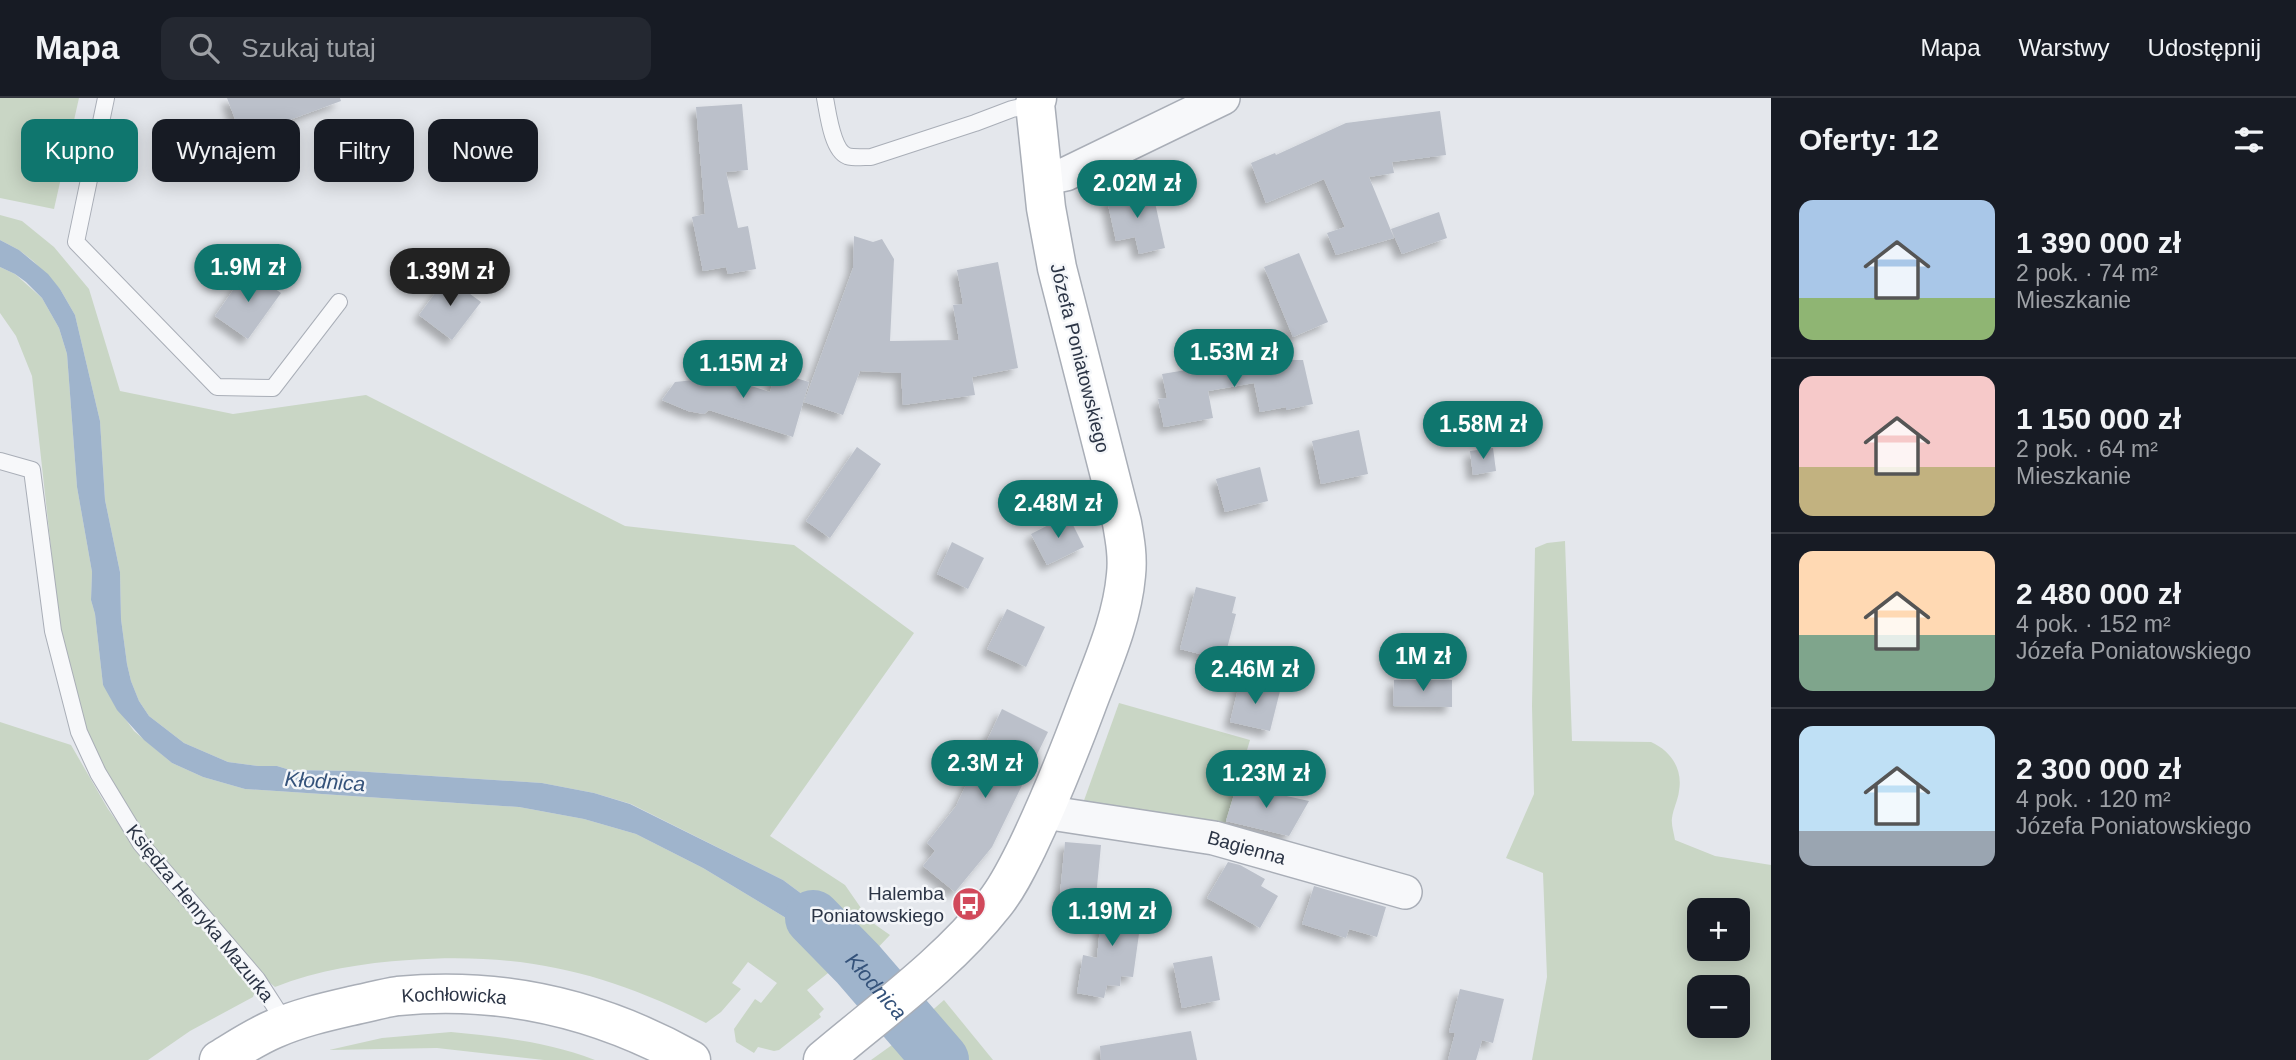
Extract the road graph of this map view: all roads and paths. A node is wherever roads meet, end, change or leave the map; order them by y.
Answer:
1 (106, 98) edge
2 (825, 98) edge
3 (1223, 98) edge
4 (1036, 101) edge
5 (1043, 179) junction
6 (339, 302) dead end
7 (0, 461) edge
8 (1044, 812) junction
9 (1405, 892) dead end
10 (286, 1024) junction
11 (219, 1060) edge
12 (691, 1060) edge
13 (824, 1060) edge

1 - 6 lane
2 - 4 lane
3 - 5 street
4 - 5 street, Józefa Poniatowskiego
5 - 8 street, Józefa Poniatowskiego
7 - 10 lane, Księdza Henryka Mazurka
8 - 9 street, Bagienna
8 - 13 street, Józefa Poniatowskiego
10 - 11 street, Kochłowicka
10 - 12 street, Kochłowicka

